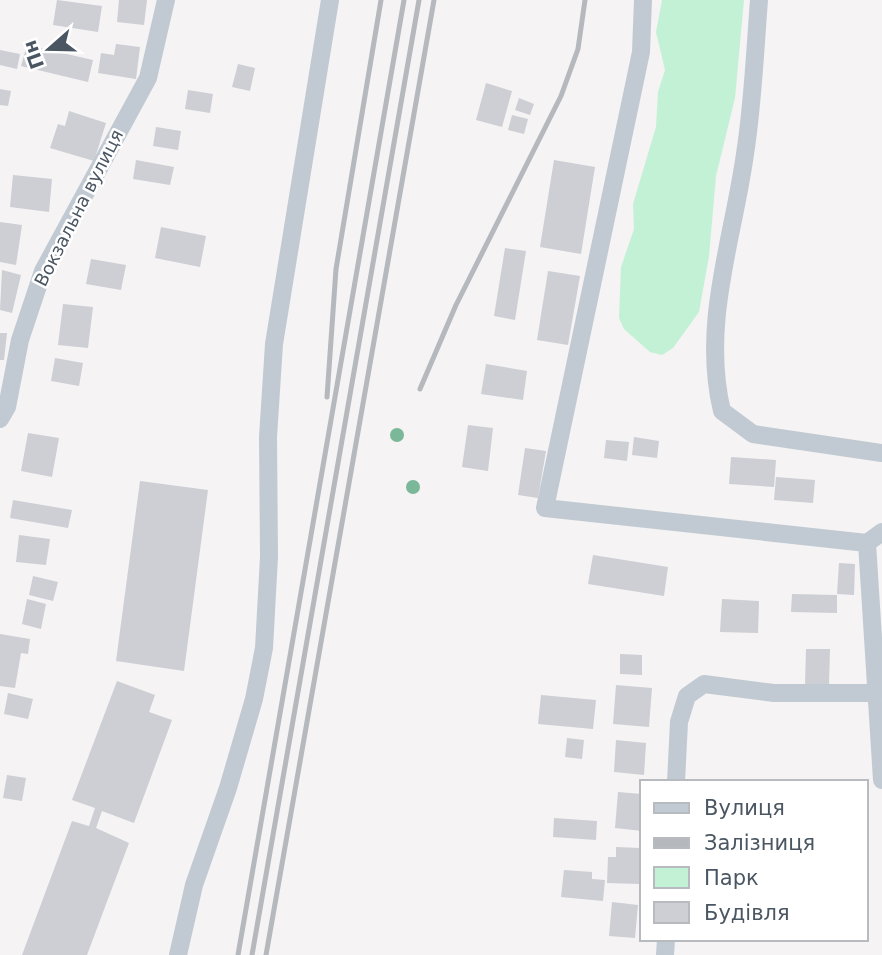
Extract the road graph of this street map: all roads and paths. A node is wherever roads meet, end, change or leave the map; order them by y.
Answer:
1 (166, 0) edge
2 (330, 0) edge
3 (643, 0) edge
4 (759, 0) edge
5 (0, 419) edge
6 (882, 453) edge
7 (875, 537) edge
8 (876, 693) junction
9 (676, 780) edge
10 (882, 780) edge
11 (178, 955) edge

1 - 5 street, Вокзальна вулиця
2 - 11 street
3 - 7 street
4 - 6 street
7 - 8 street
8 - 9 street
8 - 10 street

